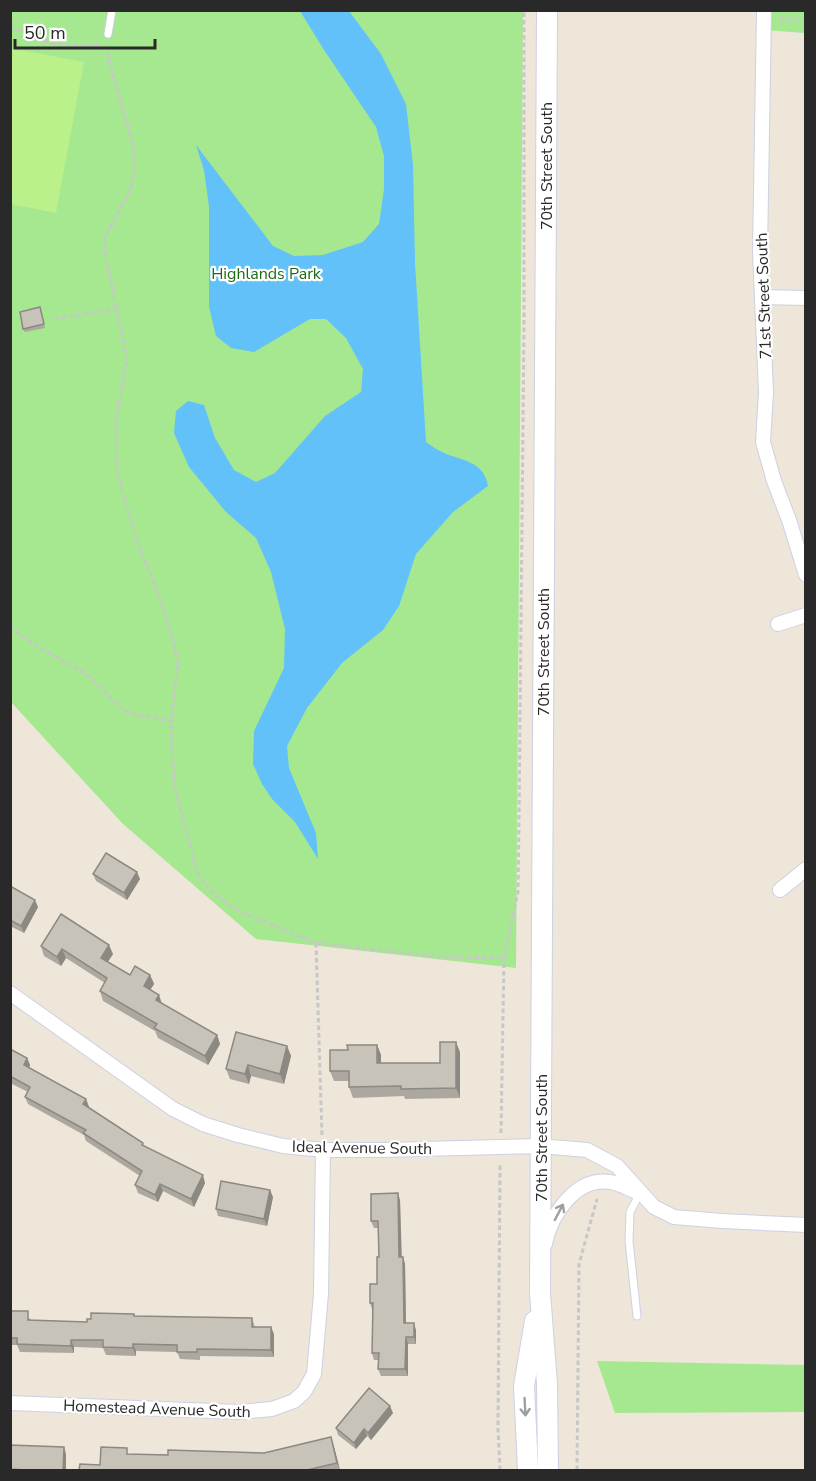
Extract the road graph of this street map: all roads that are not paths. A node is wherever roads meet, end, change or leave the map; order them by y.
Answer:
1 (112, 10) edge
2 (547, 10) edge
3 (764, 15) edge
4 (108, 34) dead end
5 (762, 297) junction
6 (806, 298) edge
7 (806, 575) edge
8 (806, 615) edge
9 (778, 624) dead end
10 (806, 869) edge
11 (780, 890) dead end
12 (10, 993) edge
13 (540, 1146) junction
14 (323, 1149) junction
15 (640, 1193) junction
16 (806, 1225) edge
17 (540, 1266) junction
18 (540, 1293) junction
19 (637, 1316) dead end
20 (10, 1403) edge
21 (528, 1470) edge
22 (548, 1470) edge

1 - 4 lane
2 - 13 main road, 70th Street South
3 - 5 street, 71st Street South
5 - 6 street
5 - 7 street, 71st Street South
8 - 9 street
10 - 11 street
12 - 14 street, Ideal Avenue South
13 - 14 street, Ideal Avenue South
13 - 15 street
13 - 17 main road, 70th Street South
14 - 20 street, Homestead Avenue South
15 - 16 street
17 -> 15 street
15 - 19 lane
17 - 18 main road, 70th Street South
18 -> 21 main road, 70th Street South
18 - 22 main road, 70th Street South

